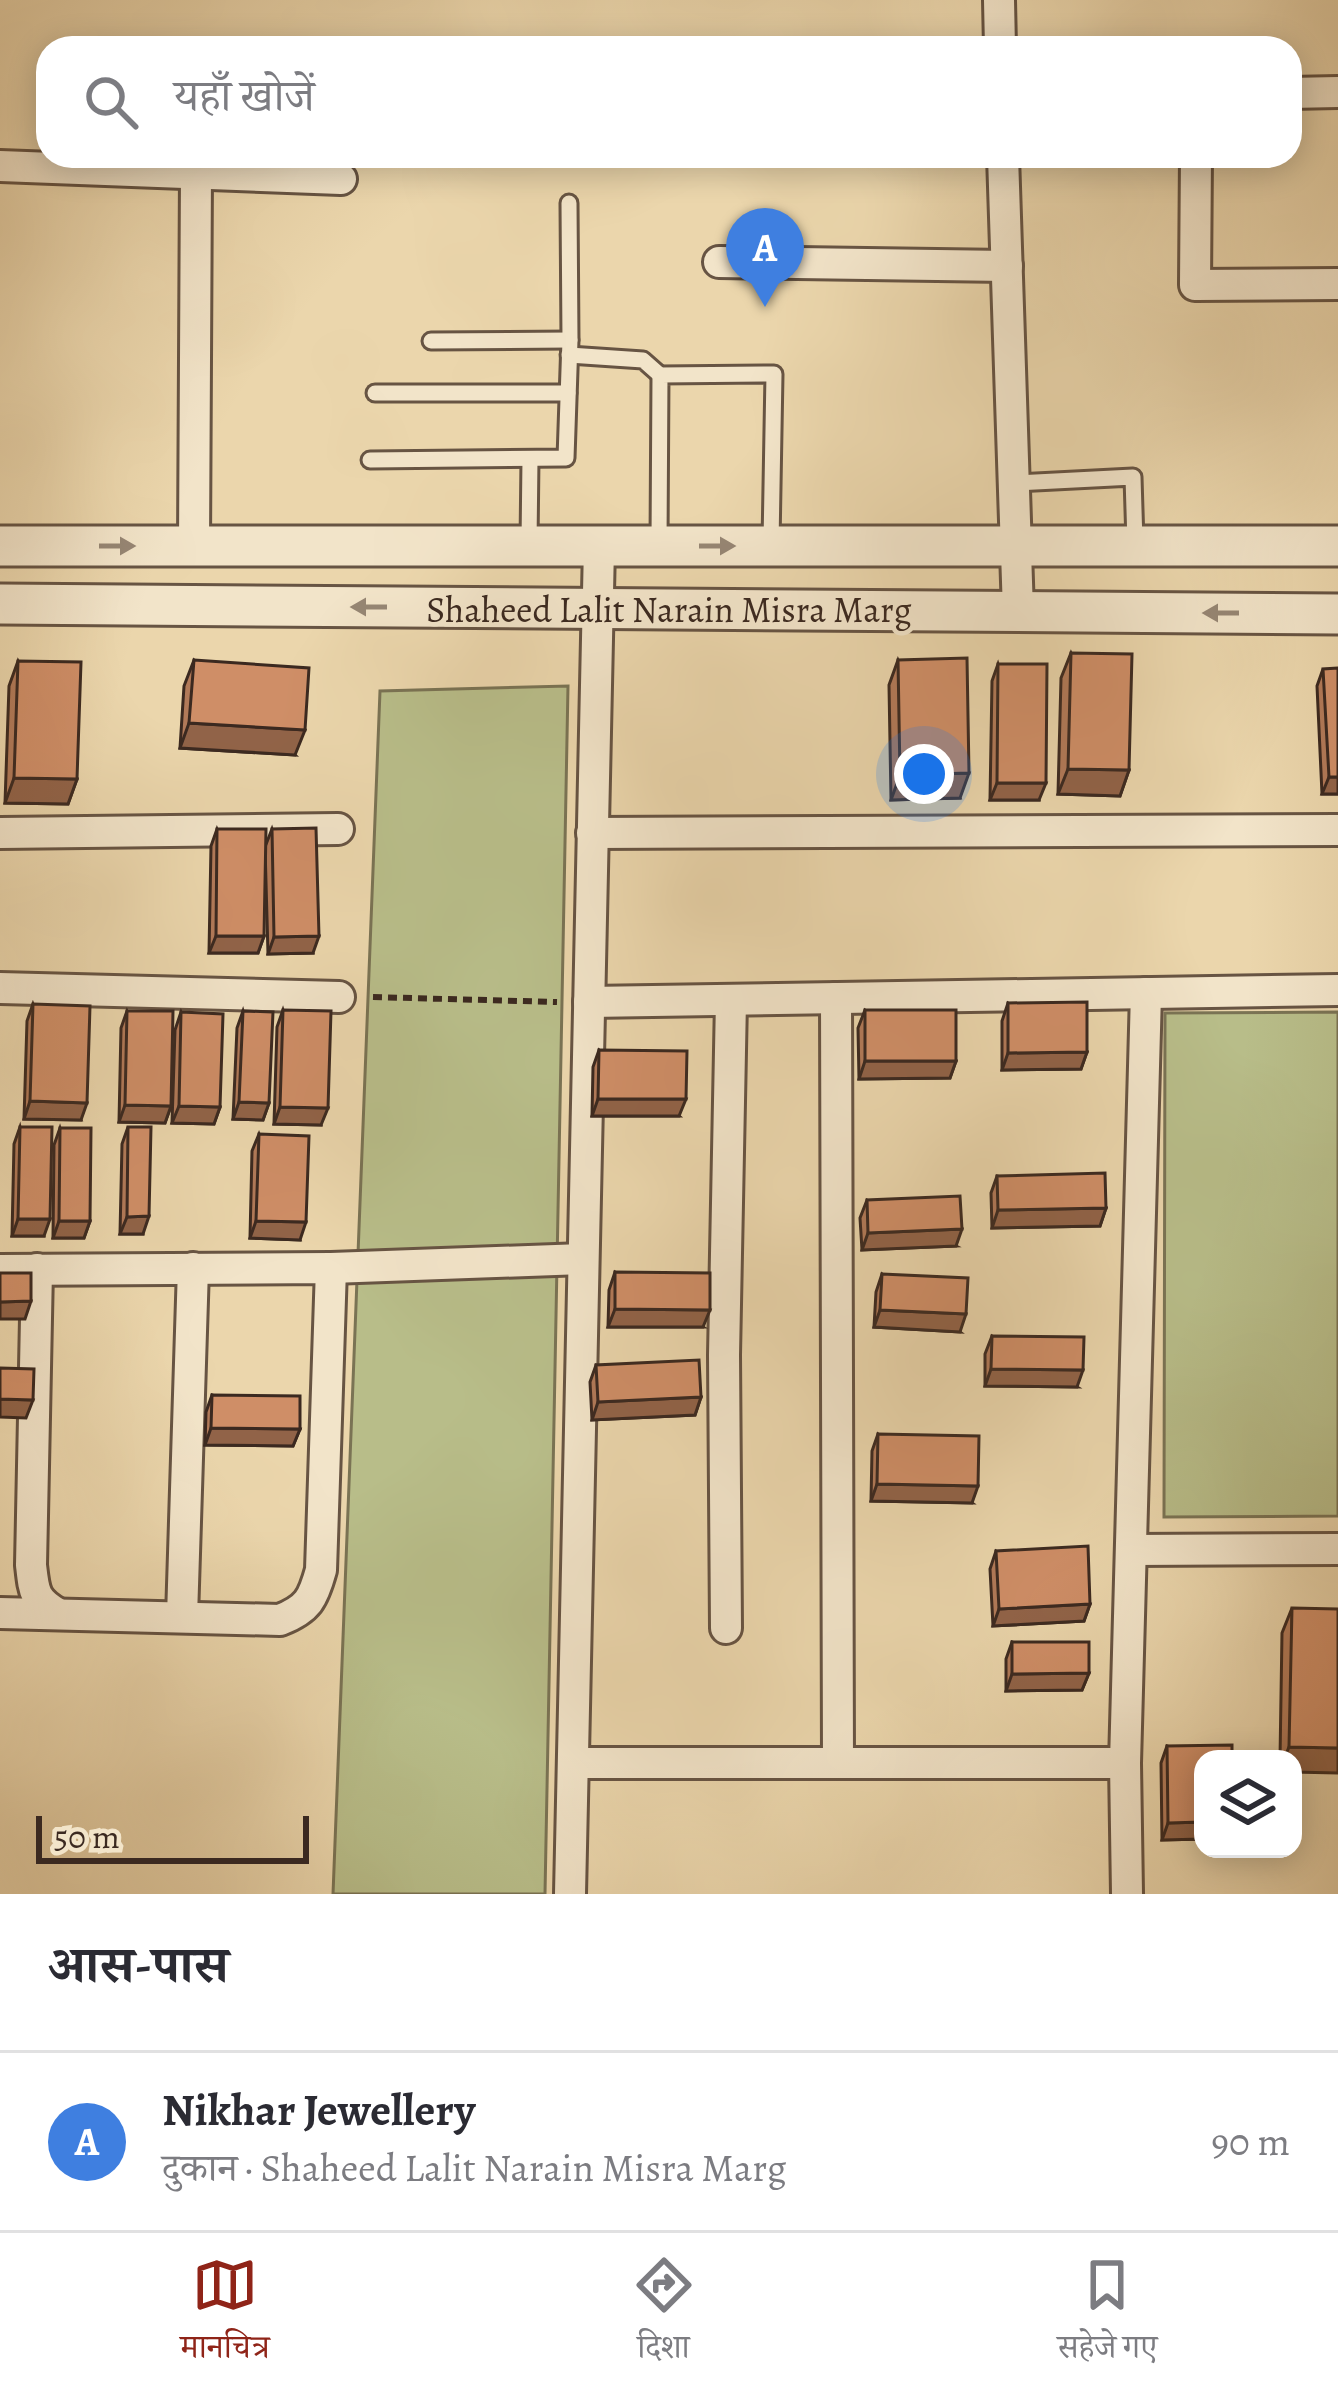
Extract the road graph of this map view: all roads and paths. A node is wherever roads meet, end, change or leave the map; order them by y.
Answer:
1 (999, 0) edge
2 (1000, 36) edge
3 (1302, 92) edge
4 (1338, 92) edge
5 (0, 166) edge
6 (36, 167) edge
7 (56, 168) edge
8 (1004, 168) edge
9 (1196, 168) edge
10 (196, 173) junction
11 (341, 179) dead end
12 (569, 203) dead end
13 (719, 262) dead end
14 (1007, 266) junction
15 (1338, 284) edge
16 (430, 341) dead end
17 (569, 347) junction
18 (660, 375) junction
19 (375, 393) dead end
20 (568, 393) junction
21 (530, 458) junction
22 (370, 460) dead end
23 (1013, 483) junction
24 (194, 546) junction
25 (529, 546) junction
26 (599, 546) junction
27 (659, 546) junction
28 (771, 546) junction
29 (1016, 546) junction
30 (1135, 546) junction
31 (1338, 546) edge
32 (0, 547) edge
33 (0, 604) edge
34 (597, 609) junction
35 (1018, 612) junction
36 (1338, 614) edge
37 (338, 829) dead end
38 (1338, 830) edge
39 (0, 833) edge
40 (592, 833) junction
41 (0, 988) edge
42 (1338, 990) edge
43 (1146, 993) junction
44 (339, 997) joint
45 (836, 998) junction
46 (731, 1000) junction
47 (589, 1002) junction
48 (584, 1259) junction
49 (193, 1268) junction
50 (331, 1268) junction
51 (38, 1269) junction
52 (0, 1270) edge
53 (1338, 1549) edge
54 (1131, 1550) junction
55 (0, 1613) edge
56 (58, 1614) junction
57 (182, 1617) junction
58 (726, 1628) dead end
59 (838, 1761) junction
60 (572, 1762) junction
61 (1125, 1763) junction
62 (570, 1894) edge
63 (1127, 1894) edge

1 - 2 street
3 - 4 street
5 - 6 street
7 - 10 street
8 - 14 street
9 - 15 street
10 - 11 street
10 - 24 street
12 - 17 lane
13 - 14 street
14 - 23 street
16 - 17 lane
17 - 18 lane
17 - 20 lane
18 - 27 lane
18 - 28 lane
19 - 20 lane
20 - 21 lane
21 - 22 lane
21 - 25 lane
23 - 29 street
23 - 30 lane
24 - 25 street, Shaheed Lalit Narain Misra Marg
32 -> 24 street, Shaheed Lalit Narain Misra Marg
25 - 26 street, Shaheed Lalit Narain Misra Marg
26 - 27 street, Shaheed Lalit Narain Misra Marg
26 - 34 street
27 -> 28 street, Shaheed Lalit Narain Misra Marg
28 - 29 street, Shaheed Lalit Narain Misra Marg
29 - 30 street, Shaheed Lalit Narain Misra Marg
29 - 35 street
30 - 31 street, Shaheed Lalit Narain Misra Marg
34 -> 33 street, Shaheed Lalit Narain Misra Marg
34 - 35 street, Shaheed Lalit Narain Misra Marg
34 - 40 street
36 -> 35 street, Shaheed Lalit Narain Misra Marg
37 - 39 street
38 - 40 street
40 - 47 street
41 - 44 street
42 - 43 street
43 - 45 street
43 - 54 street
44 - 47 path
45 - 46 street
45 - 59 street
46 - 47 street
46 - 58 street
47 - 48 street
48 - 50 street
48 - 60 street
49 - 50 street
49 - 51 street
49 - 57 street
50 - 57 street
51 - 52 street
51 - 56 street
53 - 54 street
54 - 61 street
55 - 56 street
56 - 57 street
59 - 60 street
59 - 61 street
60 - 62 street
61 - 63 street

